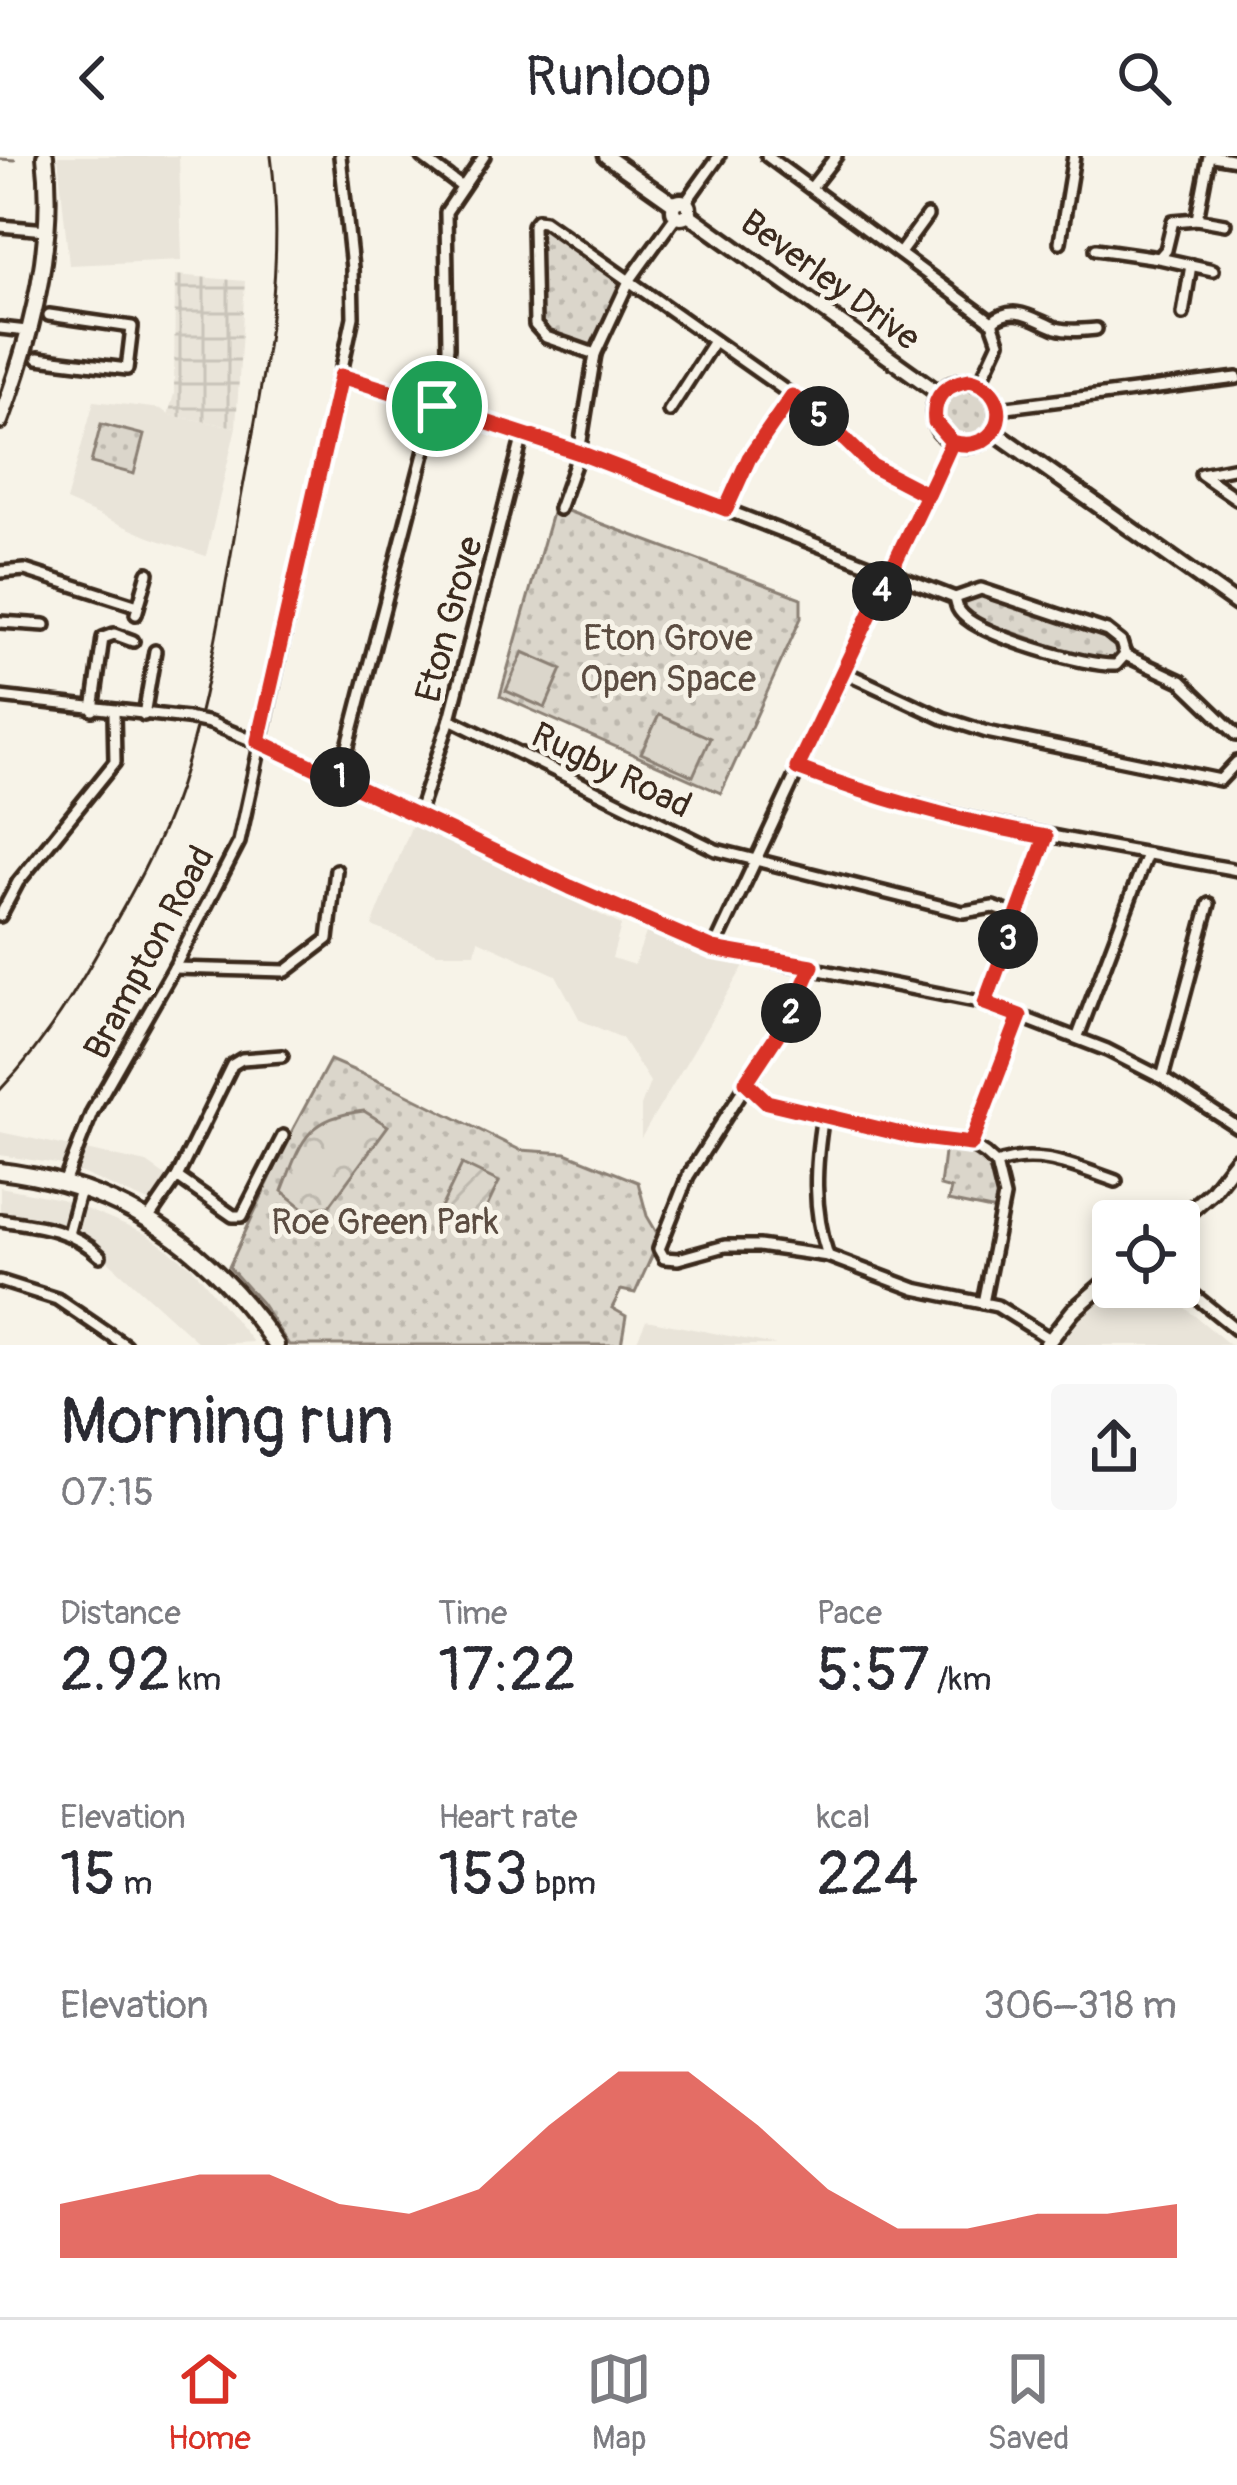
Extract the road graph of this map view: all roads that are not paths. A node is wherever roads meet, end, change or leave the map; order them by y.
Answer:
1 (45, 156) edge
2 (340, 156) edge
3 (484, 156) edge
4 (606, 156) edge
5 (718, 156) edge
6 (767, 156) edge
7 (836, 156) edge
8 (1074, 156) edge
9 (1211, 156) edge
10 (422, 158) edge
11 (1237, 160) edge
12 (462, 187) junction
13 (811, 188) junction
14 (681, 209) junction
15 (927, 216) dead end
16 (1197, 220) junction
17 (1225, 224) dead end
18 (0, 226) edge
19 (47, 230) junction
20 (1060, 242) dead end
21 (1096, 250) dead end
22 (900, 253) junction
23 (1160, 258) junction
24 (1191, 266) junction
25 (1213, 270) dead end
26 (629, 281) junction
27 (1183, 314) dead end
28 (49, 315) dead end
29 (992, 322) junction
30 (0, 328) edge
31 (1096, 329) dead end
32 (27, 331) junction
33 (714, 341) junction
34 (596, 354) junction
35 (38, 358) dead end
36 (341, 376) junction
37 (1237, 378) edge
38 (980, 383) junction
39 (940, 394) junction
40 (792, 396) junction
41 (437, 406) junction
42 (999, 408) junction
43 (669, 411) dead end
44 (0, 421) edge
45 (993, 431) junction
46 (523, 435) junction
47 (952, 442) junction
48 (580, 453) junction
49 (1237, 467) edge
50 (928, 495) junction
51 (1237, 499) edge
52 (559, 509) dead end
53 (726, 509) junction
54 (0, 572) edge
55 (148, 573) dead end
56 (890, 573) junction
57 (955, 598) junction
58 (1237, 604) edge
59 (0, 622) edge
60 (45, 625) dead end
61 (133, 641) dead end
62 (155, 651) dead end
63 (1125, 655) junction
64 (844, 672) junction
65 (0, 698) edge
66 (93, 710) junction
67 (114, 712) junction
68 (144, 715) junction
69 (450, 719) junction
70 (1237, 735) edge
71 (258, 741) junction
72 (1237, 762) edge
73 (797, 768) junction
74 (340, 777) junction
75 (418, 814) junction
76 (1046, 837) junction
77 (1147, 854) junction
78 (754, 861) junction
79 (336, 870) dead end
80 (1237, 870) edge
81 (1209, 904) dead end
82 (1016, 915) junction
83 (0, 916) edge
84 (713, 949) junction
85 (812, 966) junction
86 (174, 968) junction
87 (985, 1003) junction
88 (1020, 1016) junction
89 (1078, 1036) junction
90 (282, 1056) dead end
91 (1162, 1078) junction
92 (746, 1082) junction
93 (823, 1115) junction
94 (1237, 1127) edge
95 (284, 1136) dead end
96 (971, 1144) junction
97 (1237, 1159) edge
98 (996, 1163) junction
99 (0, 1171) edge
100 (178, 1178) junction
101 (1116, 1181) dead end
102 (64, 1183) junction
103 (80, 1189) junction
104 (1200, 1202) edge
105 (149, 1218) junction
106 (0, 1220) edge
107 (68, 1234) junction
108 (100, 1256) dead end
109 (828, 1256) junction
110 (0, 1281) edge
111 (1092, 1294) edge
112 (1200, 1300) edge
113 (983, 1303) junction
114 (1237, 1330) edge
115 (1048, 1342) edge
116 (271, 1343) edge
117 (125, 1345) edge

1 - 19 main road
2 - 36 street, Brampton Road
3 - 12 street
4 - 14 street, Beverley Drive
5 - 14 street
6 - 13 street
7 - 13 street
8 - 20 street
9 - 11 street
9 - 16 street
10 - 12 street
12 - 41 street
13 - 22 street
14 - 26 street
14 - 39 street, Beverley Drive
15 - 22 street
16 - 17 street
16 - 23 street
18 - 19 street
19 - 32 main road
21 - 23 street
22 - 29 street
23 - 24 street
24 - 25 street
24 - 27 street
26 - 33 street
26 - 34 street
26 - 34 street
28 - 35 street
29 - 31 street
29 - 38 street
30 - 32 street
32 - 44 main road
33 - 40 street
33 - 43 street
34 - 48 street
36 - 41 street
36 - 71 street, Brampton Road
37 - 42 street
38 - 39 street, Beverley Drive
38 - 42 street
39 - 47 street, Beverley Drive
40 - 50 street
40 - 53 street
41 - 46 street
41 - 74 street
42 - 45 street
45 - 47 street
45 - 58 street
46 - 48 street
46 - 69 street, Eton Grove
47 - 50 street
48 - 52 street
48 - 53 street
49 - 51 street
50 - 56 street
53 - 56 street
54 - 55 street
56 - 57 street
56 - 64 street
57 - 63 street
57 - 63 street
59 - 60 street
61 - 66 street
62 - 68 street
63 - 70 street
64 - 72 street
64 - 73 street
65 - 66 street
66 - 67 street
67 - 68 street
67 - 83 street
68 - 71 street, bridge
69 - 75 street, Eton Grove
69 - 78 street, Rugby Road
71 - 74 street
71 - 86 street, Brampton Road
73 - 76 street
73 - 78 street
74 - 75 street
75 - 84 street
76 - 77 street
76 - 82 street
77 - 80 street
77 - 89 street
78 - 82 street, Rugby Road
78 - 84 street
79 - 86 street
81 - 91 street
82 - 87 street
84 - 85 street
85 - 87 street
85 - 92 street
86 - 102 street, Brampton Road
87 - 88 street
88 - 89 street
88 - 96 street
89 - 91 street
90 - 100 street
91 - 94 street
92 - 93 street
92 - 109 street
93 - 96 street
93 - 109 street
95 - 100 street
96 - 98 street
97 - 104 street
98 - 101 street
98 - 113 street
99 - 102 main road
100 - 105 street
102 - 103 main road
103 - 105 main road
103 - 107 street
105 - 116 main road
106 - 107 street
107 - 108 street
109 - 113 street
110 - 117 street
111 - 115 street
112 - 114 street
113 - 115 street

